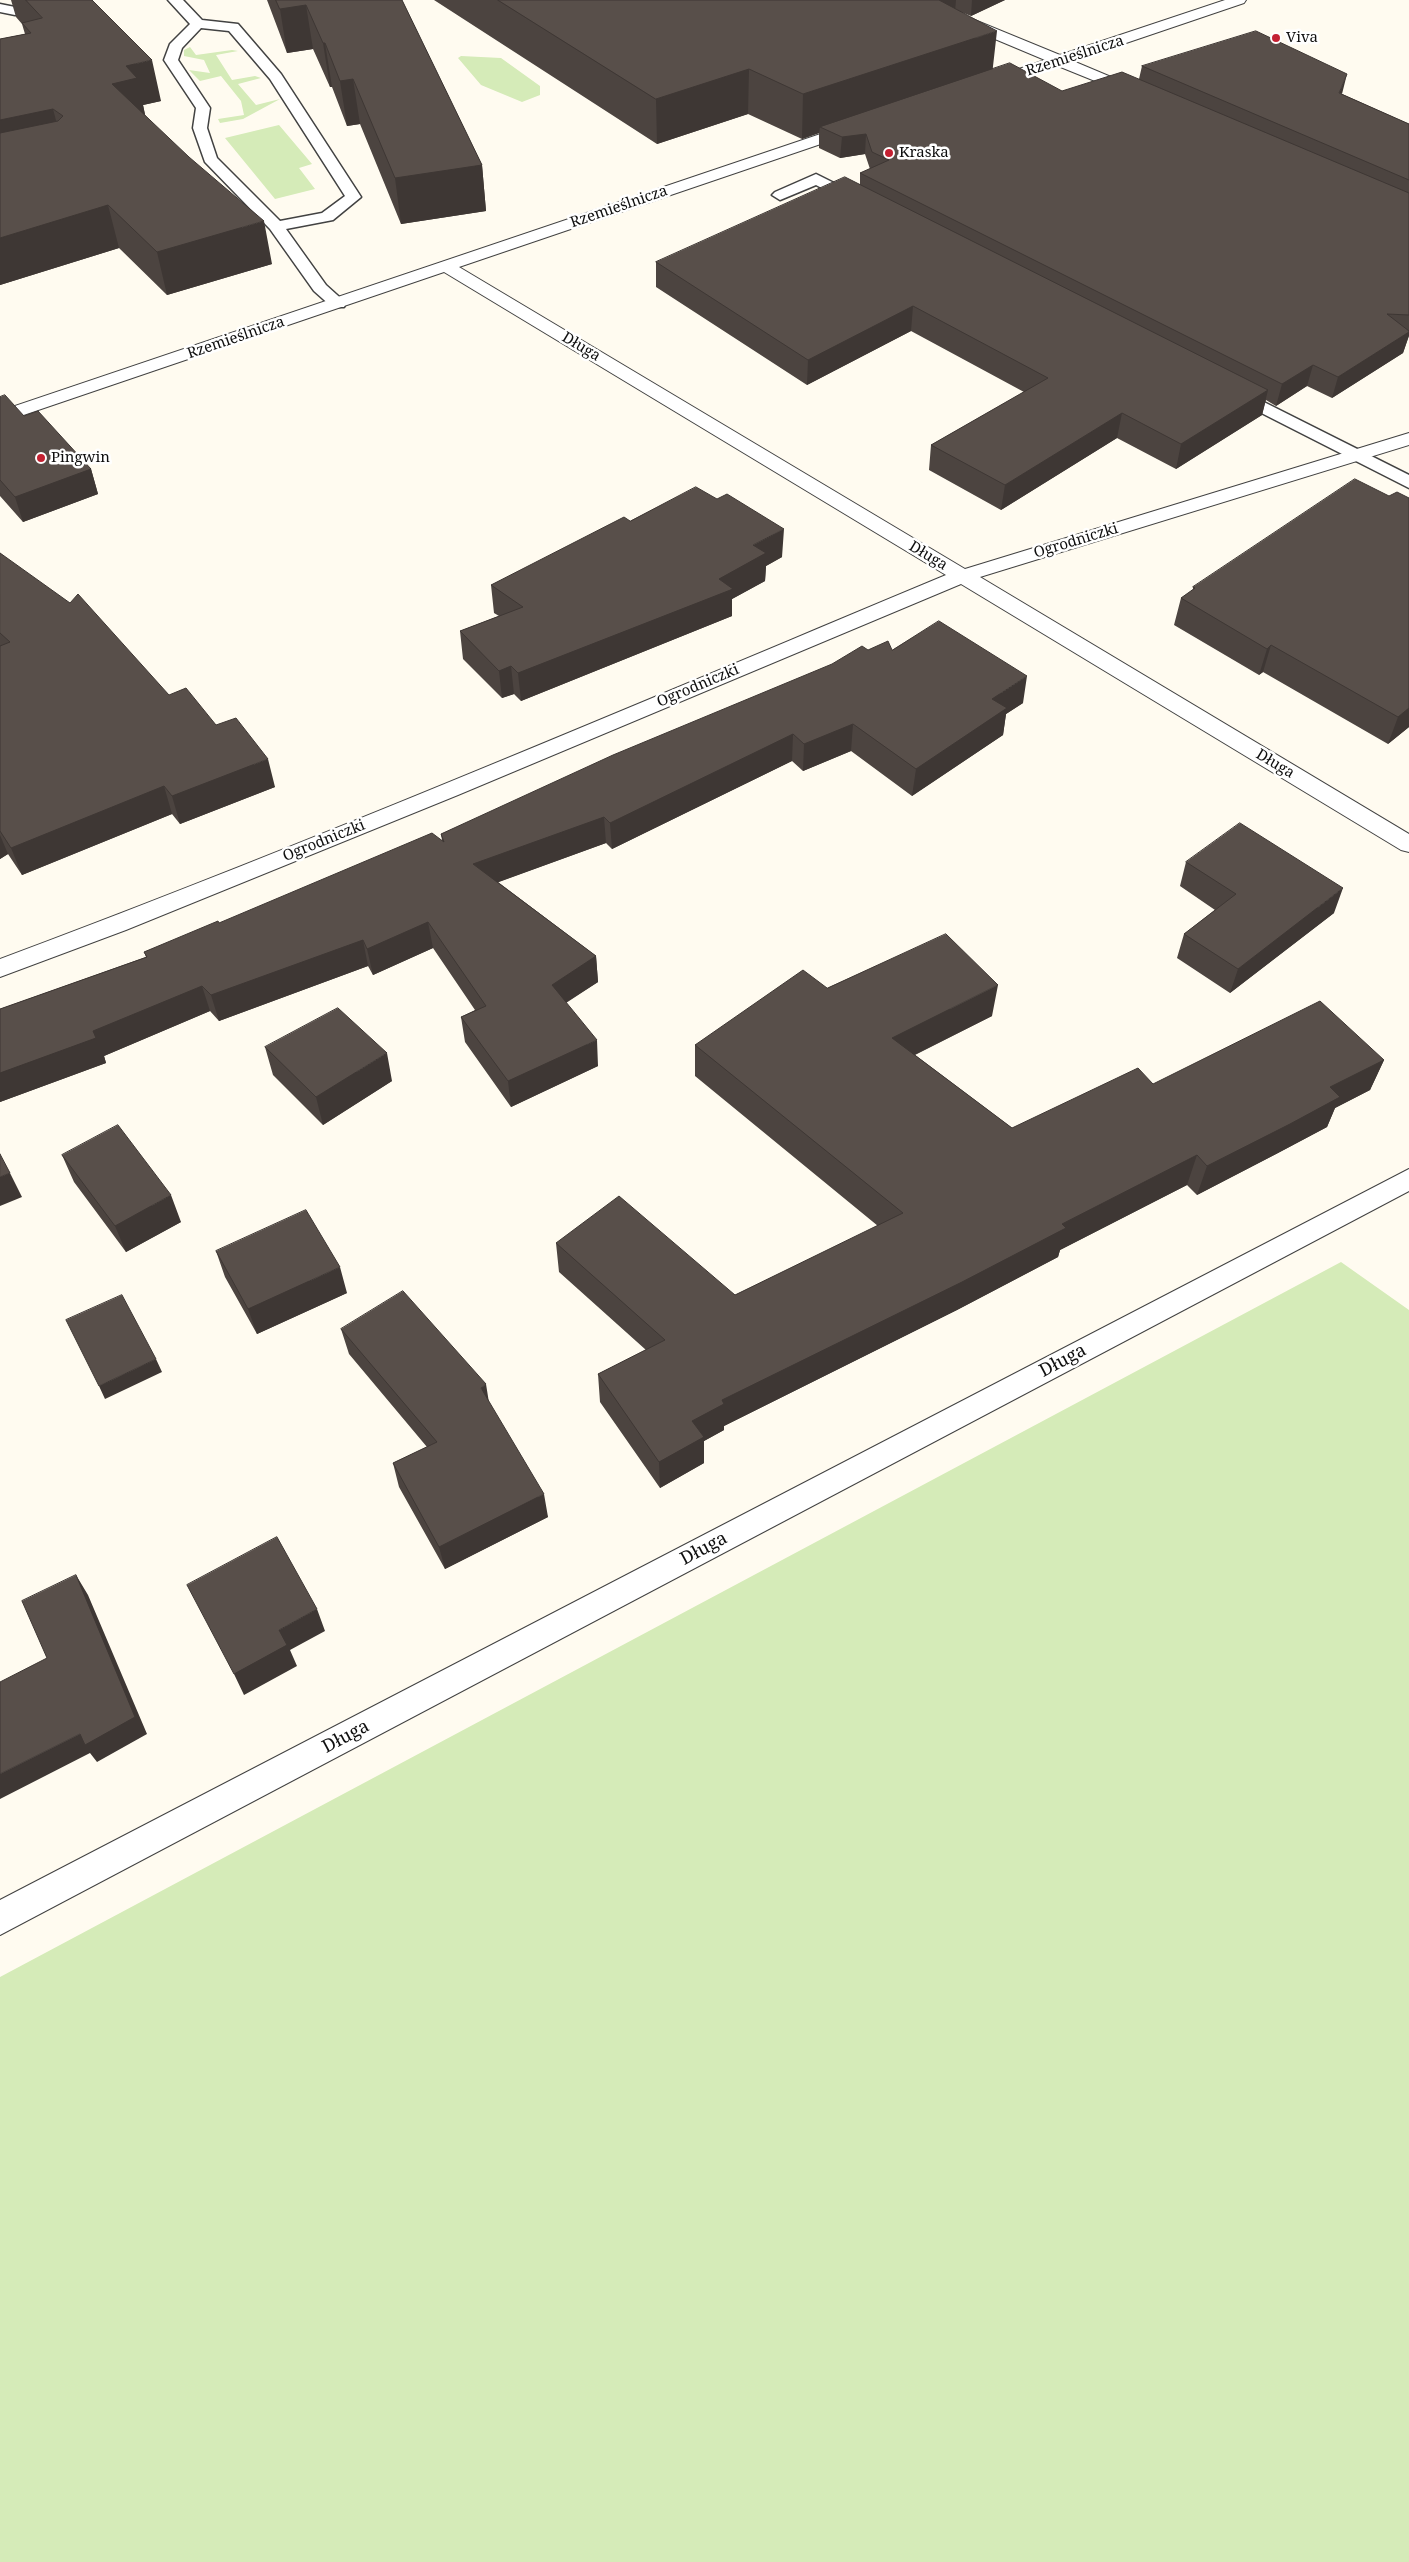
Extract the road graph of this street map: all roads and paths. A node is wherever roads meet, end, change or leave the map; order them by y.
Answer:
1 (60, 0) edge
2 (175, 0) edge
3 (914, 0) edge
4 (1240, 0) edge
5 (0, 8) edge
6 (198, 24) junction
7 (1062, 60) junction
8 (979, 87) edge
9 (1150, 98) edge
10 (869, 123) edge
11 (780, 195) dead end
12 (870, 206) edge
13 (276, 226) junction
14 (447, 267) junction
15 (338, 303) junction
16 (1216, 384) edge
17 (0, 417) edge
18 (1409, 439) edge
19 (1356, 455) junction
20 (1409, 482) edge
21 (960, 577) junction
22 (1409, 844) edge
23 (0, 968) edge
24 (1409, 1179) edge
25 (0, 1918) edge

1 - 5 lane
2 - 6 lane
3 - 7 street
4 - 7 street, Rzemieślnicza
6 - 13 lane
6 - 13 lane
7 - 8 street, Rzemieślnicza
7 - 9 street
10 - 14 street, Rzemieślnicza
11 - 12 lane
13 - 15 lane
14 - 15 street, Rzemieślnicza
14 - 21 street, Długa
15 - 17 street, Rzemieślnicza
16 - 19 lane
18 - 19 street, Ogrodniczki
19 - 20 lane
19 - 21 street, Ogrodniczki
21 - 22 street, Długa
21 - 23 street, Ogrodniczki
24 - 25 street, Długa

